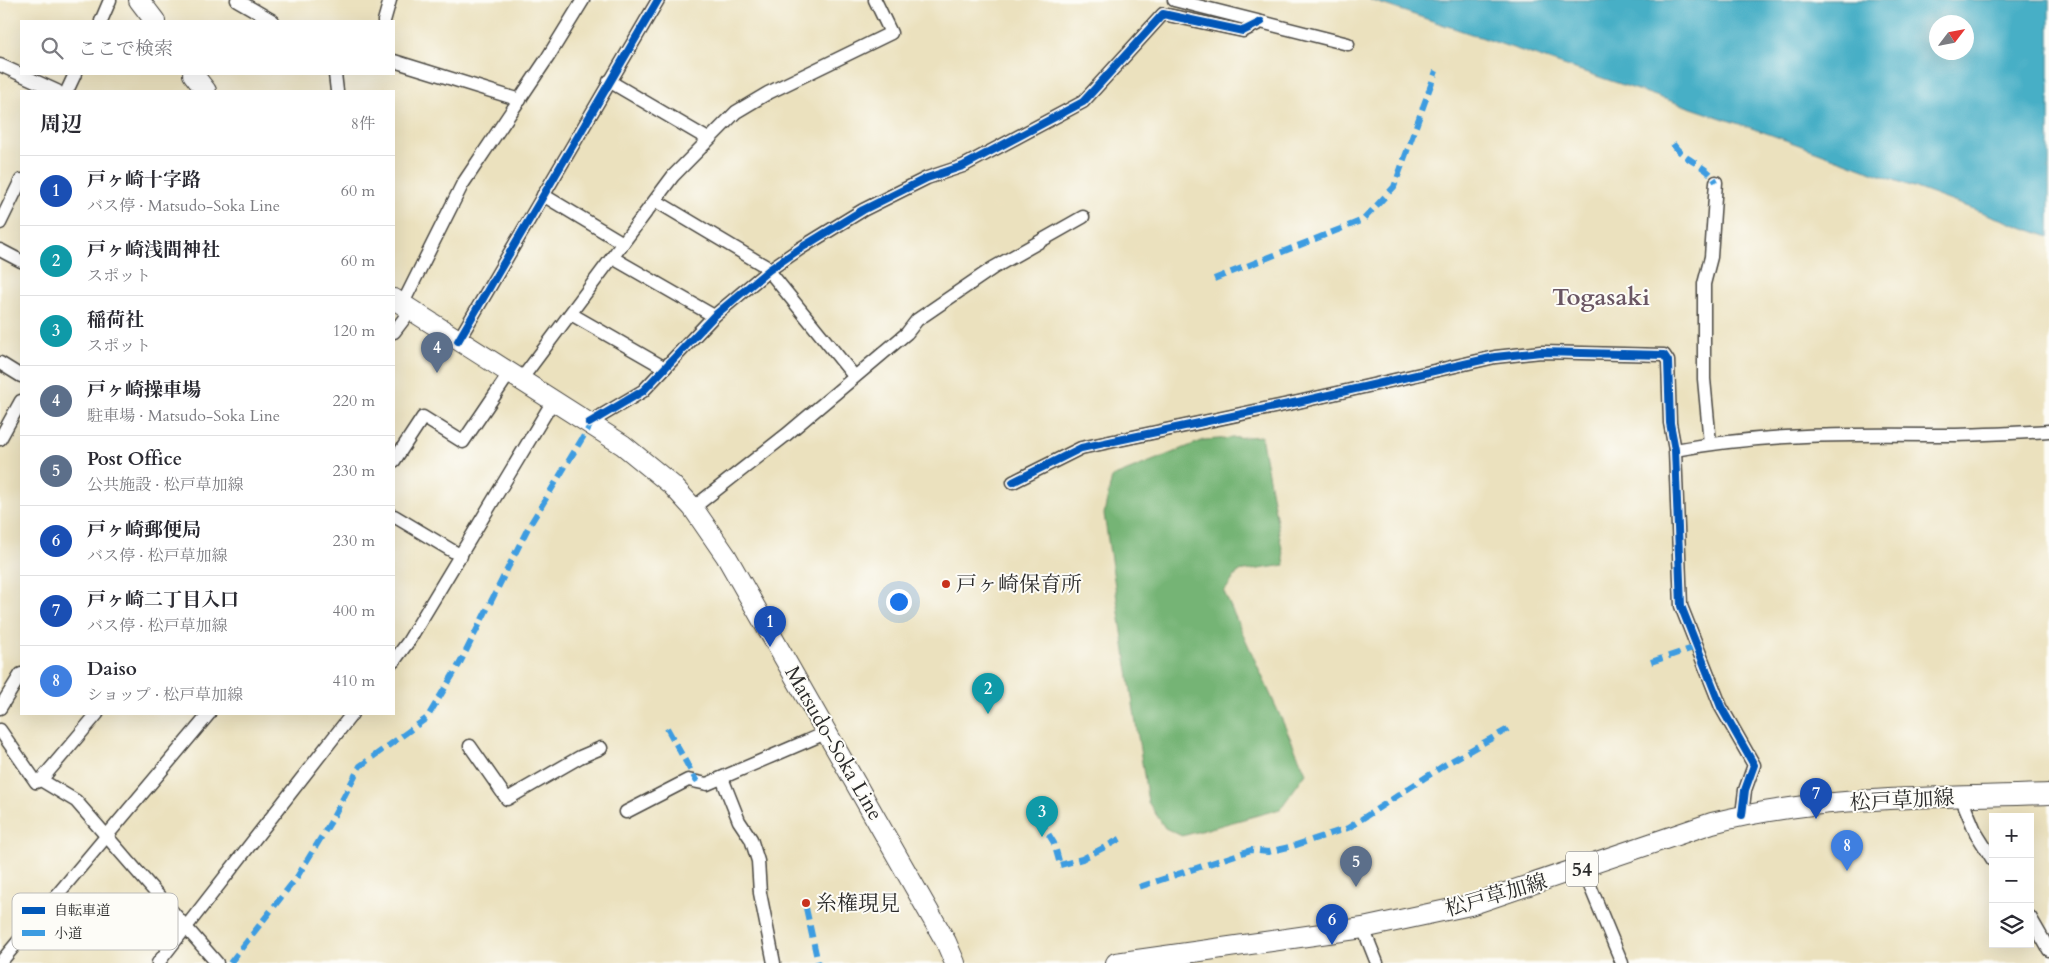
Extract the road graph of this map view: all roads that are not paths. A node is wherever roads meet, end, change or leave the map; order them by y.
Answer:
1 (110, 0) edge
2 (139, 0) edge
3 (237, 0) edge
4 (390, 0) edge
5 (583, 0) edge
6 (658, 0) edge
7 (875, 0) edge
8 (1174, 0) edge
9 (101, 20) edge
10 (154, 20) edge
11 (271, 20) edge
12 (384, 20) edge
13 (1261, 22) junction
14 (1348, 44) dead end
15 (395, 62) edge
16 (0, 65) edge
17 (20, 74) edge
18 (22, 75) edge
19 (75, 75) edge
20 (194, 75) edge
21 (335, 75) edge
22 (610, 81) junction
23 (55, 90) edge
24 (68, 90) edge
25 (205, 90) edge
26 (338, 90) edge
27 (520, 100) junction
28 (708, 138) junction
29 (20, 182) edge
30 (1716, 182) dead end
31 (543, 195) junction
32 (656, 201) junction
33 (1083, 217) dead end
34 (0, 224) edge
35 (623, 243) junction
36 (0, 250) edge
37 (613, 258) junction
38 (20, 260) edge
39 (769, 270) junction
40 (402, 305) edge
41 (571, 314) junction
42 (714, 316) junction
43 (395, 329) edge
44 (458, 341) junction
45 (0, 363) edge
46 (665, 368) junction
47 (20, 375) edge
48 (854, 376) junction
49 (515, 377) junction
50 (553, 402) junction
51 (20, 403) edge
52 (588, 423) junction
53 (2049, 431) edge
54 (0, 439) edge
55 (1710, 443) junction
56 (1675, 450) junction
57 (395, 459) edge
58 (1013, 482) dead end
59 (693, 508) junction
60 (395, 517) edge
61 (460, 556) junction
62 (395, 659) edge
63 (20, 676) edge
64 (0, 708) edge
65 (95, 715) edge
66 (208, 715) edge
67 (351, 715) edge
68 (0, 730) edge
69 (828, 732) junction
70 (470, 746) dead end
71 (601, 748) dead end
72 (722, 778) junction
73 (41, 780) junction
74 (2049, 794) edge
75 (1961, 797) junction
76 (626, 812) dead end
77 (1742, 815) junction
78 (108, 836) junction
79 (1992, 858) edge
80 (1583, 869) junction
81 (60, 893) edge
82 (157, 893) edge
83 (178, 918) edge
84 (2034, 924) edge
85 (186, 927) junction
86 (1363, 928) junction
87 (178, 937) edge
88 (12, 949) edge
89 (168, 950) edge
90 (2049, 950) edge
91 (1144, 961) edge
92 (0, 963) edge
93 (158, 963) edge
94 (217, 963) edge
95 (774, 963) edge
96 (955, 963) edge
97 (1116, 963) edge
98 (1377, 963) edge
99 (1622, 963) edge

1 - 9 street
2 - 10 main road
3 - 11 street
4 - 12 street
5 - 27 street
6 - 22 street
7 - 28 street
8 - 13 street
13 - 14 street
13 - 39 street
15 - 27 street
16 - 17 street
18 - 23 street
19 - 24 street
20 - 25 main road
21 - 26 street
22 - 28 street
22 - 31 street
27 - 40 street
28 - 32 street
29 - 34 street
30 - 55 street
31 - 35 street
31 - 44 street
32 - 35 street
32 - 39 street
33 - 48 street
35 - 37 street
36 - 38 street
37 - 41 street
37 - 42 street
39 - 42 street
39 - 48 street
40 - 43 street
40 - 44 main road, Matsudo-Soka Line
41 - 46 street
41 - 49 street
42 - 46 street
44 - 49 main road, Matsudo-Soka Line
45 - 47 street
46 - 52 street
48 - 59 street
49 - 50 main road, Matsudo-Soka Line
49 - 57 street
50 - 52 main road, Matsudo-Soka Line
50 - 61 street
51 - 54 street
52 - 59 main road, Matsudo-Soka Line
53 - 55 street
55 - 56 street
56 - 58 street
56 - 77 street
59 - 69 main road, Matsudo-Soka Line
60 - 61 street
61 - 62 street
63 - 64 street
65 - 73 street
66 - 78 street
67 - 85 street
68 - 73 street
69 - 72 street
69 - 96 main road, Matsudo-Soka Line
70 - 71 street
72 - 76 street
72 - 95 street
73 - 78 street
74 - 75 main road, 松戸草加線 / 54
75 - 77 main road, 松戸草加線 / 54
75 - 79 street
77 - 80 main road, 松戸草加線 / 54
78 - 81 street
78 - 82 street
80 - 86 main road, 松戸草加線 / 54
80 - 99 street
83 - 85 street
84 - 90 street
85 - 87 street
85 - 94 street
86 - 91 main road, 松戸草加線 / 54
86 - 98 street
88 - 92 street
89 - 93 street
91 - 97 main road, 松戸草加線 / 54

